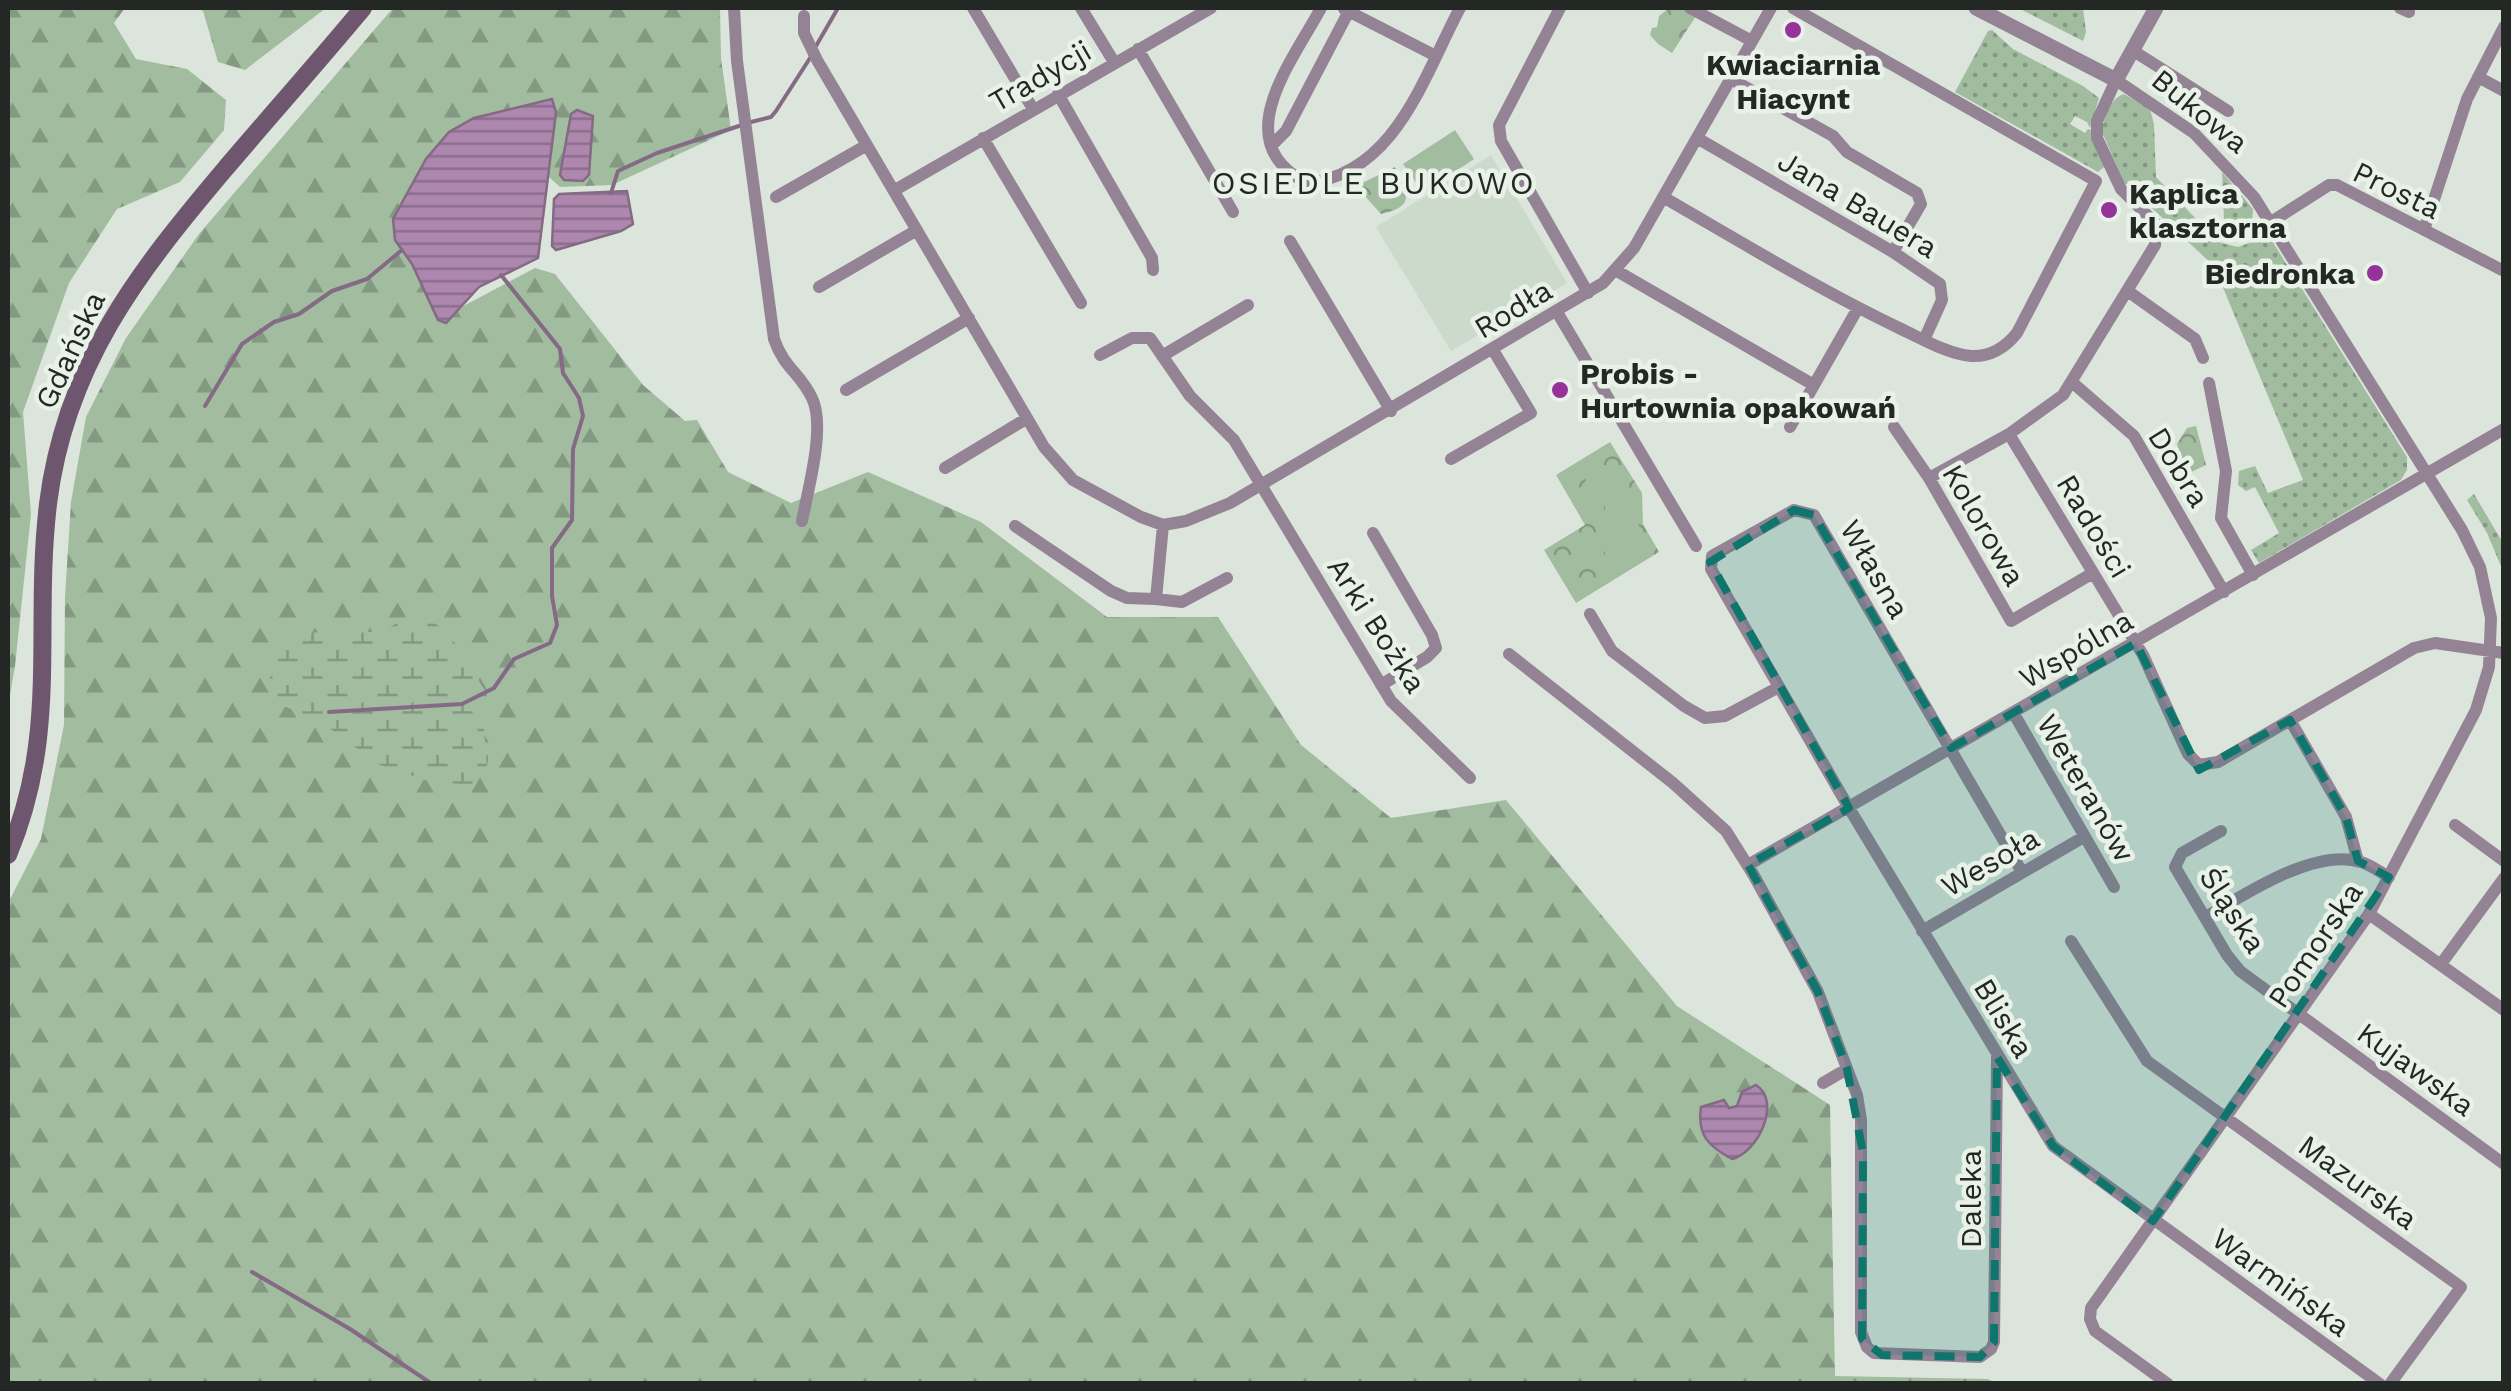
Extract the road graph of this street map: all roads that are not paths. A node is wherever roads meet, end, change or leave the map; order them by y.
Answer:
1 (363, 8) edge
2 (734, 8) edge
3 (973, 8) edge
4 (1080, 8) edge
5 (1211, 8) edge
6 (1321, 8) edge
7 (1460, 8) edge
8 (1560, 8) edge
9 (1690, 8) edge
10 (1771, 8) edge
11 (1793, 8) edge
12 (1976, 8) edge
13 (2156, 8) edge
14 (1346, 10) edge
15 (804, 16) dead end
16 (1186, 21) edge
17 (2504, 27) edge
18 (1752, 41) junction
19 (1138, 48) junction
20 (2132, 50) junction
21 (1434, 55) junction
22 (1114, 62) junction
23 (2478, 77) junction
24 (1731, 79) junction
25 (2116, 80) junction
26 (2504, 90) edge
27 (1058, 94) junction
28 (1033, 109) junction
29 (2228, 111) dead end
30 (983, 138) junction
31 (1697, 138) junction
32 (867, 146) junction
33 (1272, 146) junction
34 (895, 190) junction
35 (776, 196) dead end
36 (1663, 197) junction
37 (1233, 212) dead end
38 (2271, 222) junction
39 (918, 230) junction
40 (2424, 230) junction
41 (1290, 241) dead end
42 (1893, 252) junction
43 (1152, 270) dead end
44 (1617, 271) junction
45 (2504, 271) edge
46 (819, 288) dead end
47 (2128, 292) junction
48 (1588, 293) junction
49 (1081, 303) dead end
50 (1248, 305) dead end
51 (1858, 308) junction
52 (1557, 312) junction
53 (969, 318) junction
54 (1924, 340) junction
55 (1493, 350) junction
56 (1100, 355) dead end
57 (1162, 356) junction
58 (2203, 358) dead end
59 (2072, 383) junction
60 (1812, 384) junction
61 (2209, 384) dead end
62 (846, 390) dead end
63 (1391, 411) junction
64 (1026, 419) junction
65 (1894, 427) dead end
66 (1790, 428) dead end
67 (2504, 429) edge
68 (2009, 434) junction
69 (1451, 460) dead end
70 (945, 468) dead end
71 (2426, 473) junction
72 (1928, 478) junction
73 (1260, 486) junction
74 (802, 521) dead end
75 (1163, 525) junction
76 (1015, 526) dead end
77 (1373, 533) dead end
78 (1696, 546) dead end
79 (1712, 556) joint
80 (2092, 573) junction
81 (2253, 575) junction
82 (1227, 578) dead end
83 (2224, 592) junction
84 (1156, 599) junction
85 (1590, 614) dead end
86 (2136, 644) junction
87 (2497, 652) edge
88 (1508, 654) dead end
89 (1381, 684) junction
90 (1778, 688) junction
91 (2014, 714) junction
92 (2290, 720) junction
93 (1951, 748) junction
94 (1470, 778) dead end
95 (1849, 808) junction
96 (2455, 825) dead end
97 (2221, 830) dead end
98 (2082, 838) junction
99 (8, 855) edge
100 (2358, 860) junction
101 (2504, 861) edge
102 (1748, 865) junction
103 (2022, 872) junction
104 (2389, 877) junction
105 (2504, 878) edge
106 (2114, 887) dead end
107 (2369, 914) junction
108 (2206, 918) junction
109 (1922, 931) junction
110 (2070, 941) dead end
111 (2441, 964) junction
112 (2504, 1010) edge
113 (2298, 1015) junction
114 (1997, 1056) junction
115 (1847, 1069) junction
116 (1823, 1083) dead end
117 (2026, 1105) junction
118 (1996, 1114) junction
119 (2226, 1118) junction
120 (2504, 1164) edge
121 (2153, 1221) junction
122 (2168, 1384) edge
123 (2380, 1384) edge
124 (2390, 1384) edge

1 - 99 main road, Gdańska
2 - 74 street
3 - 28 street
4 - 22 street
5 - 16 street, Tradycji
6 - 33 street
7 - 21 street
8 - 48 street
9 - 18 street
10 - 18 street, Rodła
11 - 54 street
12 - 25 street, Bukowa
13 - 20 street
14 - 21 street
14 - 33 street
15 - 32 street
16 - 19 street, Tradycji
17 - 23 street
18 - 24 street, Rodła
19 - 22 street, Tradycji
19 - 37 street
20 - 25 street
20 - 29 street, Bukowa
21 - 33 street
22 - 27 street, Tradycji
23 - 26 street
23 - 40 street
24 - 31 street, Rodła
24 - 42 street
25 - 38 street, Bukowa
25 - 47 street
27 - 28 street, Tradycji
27 - 43 street
28 - 30 street, Tradycji
30 - 34 street, Tradycji
30 - 49 street
31 - 36 street, Rodła
31 - 42 street, Jana Bauera
32 - 34 street
32 - 35 street
34 - 39 street
36 - 44 street, Rodła
36 - 51 street
38 - 40 street, Prosta
38 - 71 street, Bukowa
39 - 46 street
39 - 53 street
40 - 45 street, Prosta
41 - 63 street
42 - 54 street, Jana Bauera
44 - 48 street, Rodła
44 - 60 street
47 - 58 street
47 - 59 street
48 - 52 street, Rodła
50 - 57 street
51 - 54 street
51 - 60 street
52 - 55 street, Rodła
52 - 78 street
53 - 62 street
53 - 64 street
55 - 63 street, Rodła
55 - 69 street
56 - 57 street
57 - 73 street, Arki Bożka
59 - 68 street
59 - 83 street, Dobra
60 - 66 street
61 - 81 street
63 - 73 street, Rodła
64 - 70 street
64 - 75 street
65 - 72 street, Kolorowa
67 - 71 street, Wspólna
68 - 72 street
68 - 80 street, Radości
71 - 81 street, Wspólna
71 - 87 street, Pomorska
72 - 80 street, Kolorowa
73 - 75 street, Rodła
73 - 89 street, Arki Bożka
75 - 84 street
76 - 84 street
77 - 89 street
79 - 90 street, Bliska
79 - 93 street, Własna
80 - 86 street, Radości
81 - 83 street, Wspólna
82 - 84 street
83 - 86 street, Wspólna
85 - 90 street
86 - 91 street, Wspólna
86 - 92 street, Radości
87 - 92 street
87 - 104 street, Pomorska
88 - 102 street
89 - 94 street, Arki Bożka
90 - 95 street, Bliska
91 - 93 street, Wspólna
91 - 98 street, Weteranów
92 - 100 street
93 - 95 street, Wspólna
93 - 103 street, Własna
95 - 102 street, Wspólna
95 - 109 street, Bliska
96 - 101 street
97 - 108 street, Śląska
98 - 103 street, Wesoła
98 - 106 street, Weteranów
100 - 104 street
100 - 108 street
102 - 115 street
103 - 109 street, Wesoła
104 - 107 street, Pomorska
105 - 111 street
107 - 111 street
107 - 113 street, Pomorska
108 - 113 street, Śląska
109 - 114 street, Bliska
110 - 119 street, Mazurska
111 - 112 street
113 - 119 street, Pomorska
113 - 120 street, Kujawska
114 - 117 street, Bliska
114 - 118 street, Daleka
115 - 116 street
115 - 118 street, Daleka
117 - 118 street
117 - 121 street, Bliska
119 - 121 street, Pomorska
119 - 124 street, Mazurska
121 - 122 street, Pomorska
121 - 123 street, Warmińska

